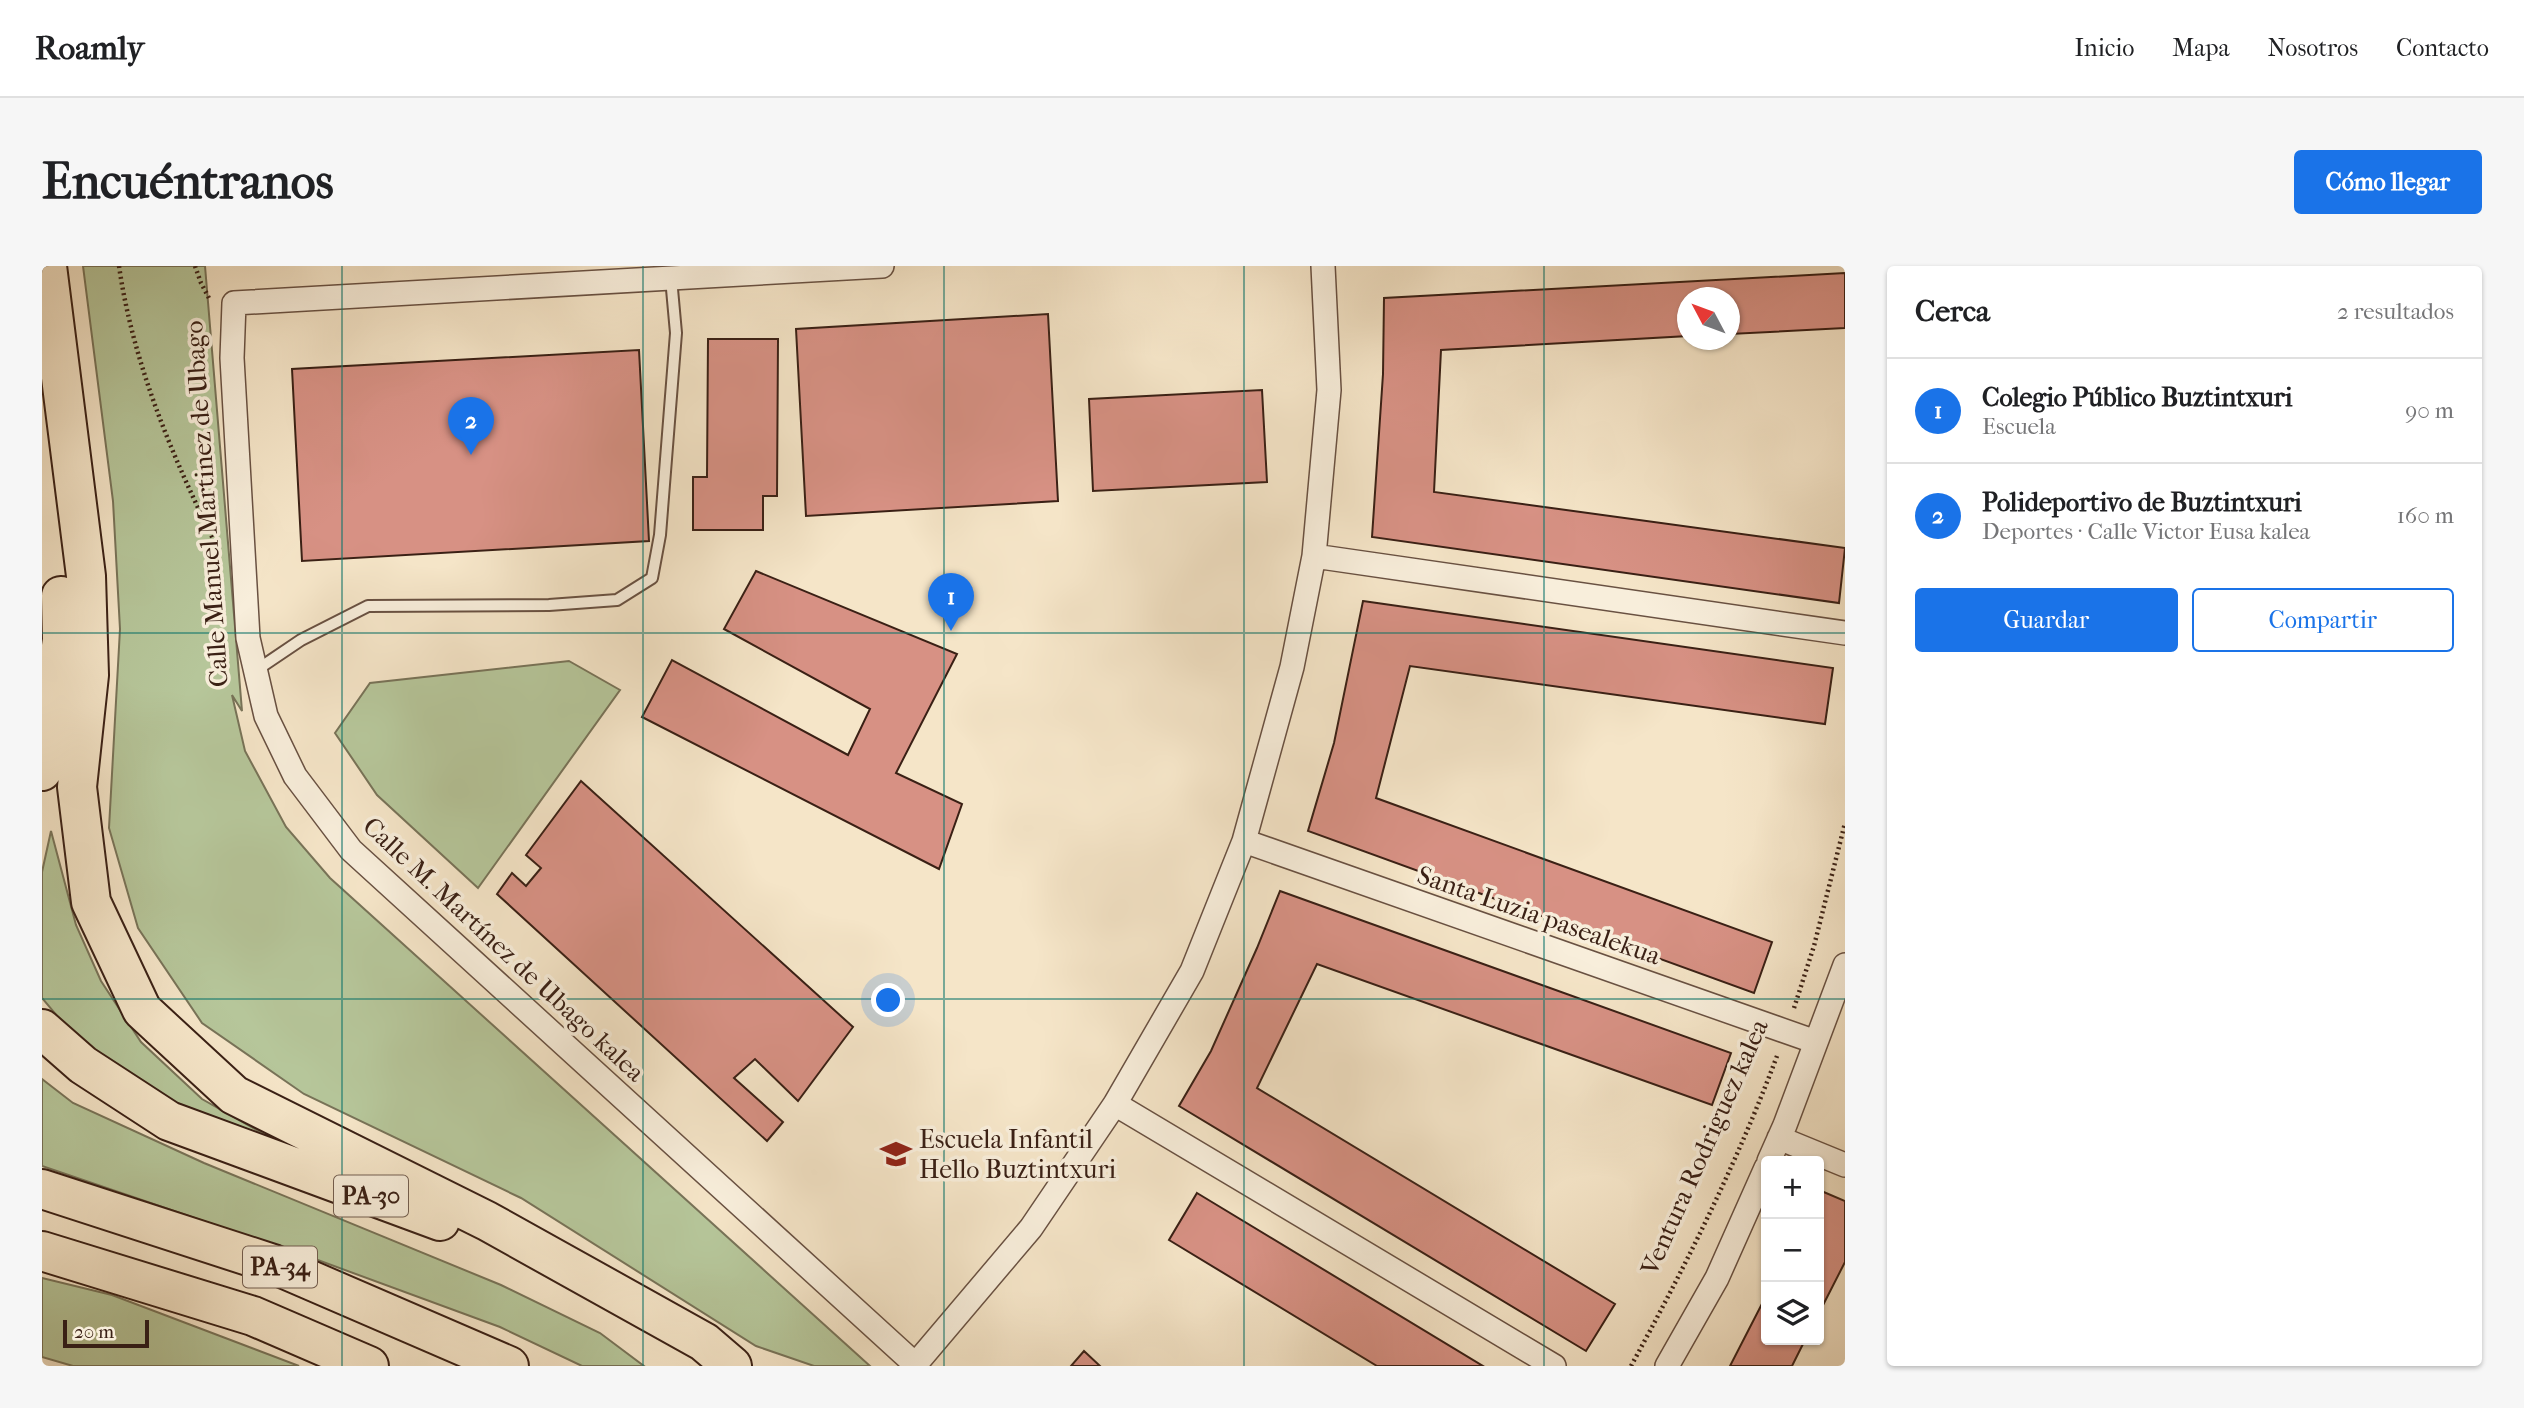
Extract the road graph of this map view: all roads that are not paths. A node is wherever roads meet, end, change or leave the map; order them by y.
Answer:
1 (47, 266) edge
2 (882, 266) edge
3 (1324, 266) edge
4 (671, 278) junction
5 (42, 430) edge
6 (1314, 556) junction
7 (1845, 634) edge
8 (255, 671) junction
9 (42, 771) edge
10 (1244, 841) junction
11 (1845, 965) edge
12 (42, 1029) edge
13 (1816, 1042) junction
14 (1115, 1104) junction
15 (1779, 1138) junction
16 (1771, 1156) edge
17 (1845, 1165) edge
18 (1761, 1179) edge
19 (42, 1189) edge
20 (42, 1251) edge
21 (369, 1366) edge
22 (509, 1366) edge
23 (701, 1366) edge
24 (732, 1366) edge
25 (916, 1366) edge
26 (1554, 1366) edge
27 (1667, 1366) edge

1 - 24 highway, PA-30
2 - 4 street
3 - 6 street
4 - 8 lane
4 - 8 street, Calle M. Martínez de Ubago kalea
5 - 9 highway
6 - 7 street
6 - 10 street
8 - 25 street, Calle M. Martínez de Ubago kalea
10 - 13 street, Santa Luzia pasealekua
10 - 14 street
11 - 13 street
12 - 23 highway, PA-30
13 - 15 street
14 - 25 street
14 - 26 street
15 - 16 street
15 - 17 street
18 - 27 street
19 - 22 highway, PA-34
20 - 21 highway, PA-34

